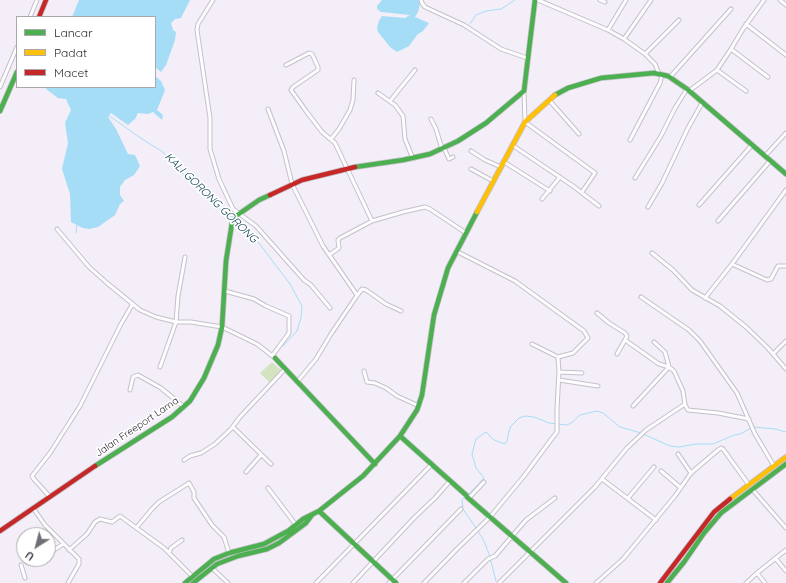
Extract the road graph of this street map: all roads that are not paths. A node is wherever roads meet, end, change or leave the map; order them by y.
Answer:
1 (37, 0) edge
2 (46, 0) edge
3 (213, 0) edge
4 (422, 0) edge
5 (537, 0) edge
6 (600, 0) edge
7 (626, 0) edge
8 (651, 0) edge
9 (764, 0) edge
10 (780, 0) edge
11 (605, 2) dead end
12 (786, 5) edge
13 (731, 9) dead end
14 (30, 16) edge
15 (39, 16) edge
16 (679, 20) dead end
17 (746, 24) junction
18 (608, 30) junction
19 (624, 40) junction
20 (16, 49) edge
21 (731, 49) junction
22 (645, 54) junction
23 (786, 55) edge
24 (527, 58) junction
25 (286, 65) dead end
26 (415, 70) dead end
27 (717, 70) junction
28 (16, 74) edge
29 (660, 74) junction
30 (670, 77) junction
31 (768, 77) dead end
32 (354, 80) dead end
33 (0, 88) edge
34 (688, 90) junction
35 (524, 91) junction
36 (746, 91) dead end
37 (378, 93) dead end
38 (549, 100) junction
39 (390, 101) junction
40 (702, 103) junction
41 (268, 109) dead end
42 (0, 111) edge
43 (431, 119) dead end
44 (525, 122) junction
45 (786, 133) edge
46 (579, 134) dead end
47 (331, 139) junction
48 (630, 140) dead end
49 (512, 145) junction
50 (752, 145) junction
51 (443, 149) junction
52 (471, 151) dead end
53 (765, 156) junction
54 (453, 157) dead end
55 (413, 159) junction
56 (770, 161) junction
57 (504, 162) junction
58 (501, 167) junction
59 (346, 168) junction
60 (471, 169) dead end
61 (786, 174) edge
62 (560, 177) junction
63 (635, 178) dead end
64 (494, 181) junction
65 (292, 184) junction
66 (786, 190) edge
67 (550, 191) junction
68 (582, 192) junction
69 (542, 199) dead end
70 (699, 205) dead end
71 (599, 206) dead end
72 (648, 207) dead end
73 (238, 215) junction
74 (718, 221) dead end
75 (372, 222) junction
76 (57, 230) dead end
77 (466, 234) junction
78 (456, 251) junction
79 (652, 253) dead end
80 (329, 255) junction
81 (185, 257) dead end
82 (732, 264) junction
83 (786, 266) edge
84 (225, 291) junction
85 (357, 295) junction
86 (641, 297) dead end
87 (706, 298) junction
88 (134, 306) junction
89 (330, 308) dead end
90 (400, 311) dead end
91 (597, 313) dead end
92 (176, 322) junction
93 (222, 327) junction
94 (626, 340) junction
95 (786, 340) edge
96 (654, 342) dead end
97 (532, 344) dead end
98 (617, 354) dead end
99 (774, 354) junction
100 (273, 357) junction
101 (558, 357) junction
102 (160, 367) dead end
103 (669, 367) junction
104 (786, 369) edge
105 (285, 370) junction
106 (364, 371) dead end
107 (559, 372) junction
108 (582, 373) dead end
109 (558, 380) junction
110 (296, 382) junction
111 (598, 386) dead end
112 (130, 390) dead end
113 (685, 404) junction
114 (418, 406) junction
115 (633, 406) dead end
116 (184, 407) junction
117 (749, 419) junction
118 (233, 427) junction
119 (400, 436) junction
120 (678, 454) dead end
121 (261, 455) junction
122 (786, 457) edge
123 (184, 460) dead end
124 (271, 464) dead end
125 (375, 464) junction
126 (432, 464) junction
127 (786, 464) edge
128 (774, 466) junction
129 (654, 467) dead end
130 (660, 471) dead end
131 (246, 472) dead end
132 (691, 473) junction
133 (602, 479) junction
134 (450, 481) junction
135 (484, 482) dead end
136 (749, 485) junction
137 (268, 488) dead end
138 (681, 488) junction
139 (752, 489) junction
140 (50, 497) junction
141 (467, 497) junction
142 (555, 498) dead end
143 (628, 498) junction
144 (33, 508) junction
145 (461, 509) dead end
146 (319, 511) junction
147 (314, 514) junction
148 (490, 517) junction
149 (656, 520) junction
150 (296, 525) junction
151 (137, 528) junction
152 (786, 528) edge
153 (0, 531) edge
154 (702, 531) junction
155 (513, 536) junction
156 (182, 540) dead end
157 (354, 543) junction
158 (63, 544) junction
159 (56, 549) edge
160 (69, 550) junction
161 (786, 550) edge
162 (531, 551) junction
163 (169, 553) junction
164 (230, 553) junction
165 (776, 559) junction
166 (373, 561) junction
167 (209, 566) junction
168 (22, 567) edge
169 (786, 571) edge
170 (757, 574) junction
171 (192, 576) junction
172 (25, 578) dead end
173 (393, 582) edge
174 (68, 583) edge
175 (185, 583) edge
176 (193, 583) edge
177 (228, 583) edge
178 (316, 583) edge
179 (353, 583) edge
180 (424, 583) edge
181 (464, 583) edge
182 (499, 583) edge
183 (566, 583) edge
184 (596, 583) edge
185 (660, 583) edge
186 (667, 583) edge
187 (746, 583) edge
188 (765, 583) edge

1 - 14 street
2 - 15 main road
3 - 73 street
4 - 24 street
5 - 18 street
5 - 24 main road
6 - 11 street
7 - 18 street
8 - 19 street
9 - 17 street
10 - 12 street
13 - 30 street
16 - 22 street
17 - 21 street
17 - 23 street
18 - 19 street
19 - 22 street
20 - 33 street
21 - 27 street
21 - 31 street
22 - 29 street
24 - 35 main road
25 - 47 street
26 - 39 street
27 - 34 street
27 - 36 street
28 - 42 main road
29 - 30 main road
29 - 38 main road
29 - 48 street
30 - 34 main road
32 - 47 street
34 - 40 main road
34 - 63 street
35 - 44 street
35 - 51 main road
37 - 39 street
38 - 44 main road
38 - 46 street
39 - 55 street
40 - 50 main road
40 - 72 street
41 - 65 street
43 - 51 street
44 - 49 main road
44 - 68 street
45 - 53 street
47 - 59 street
49 - 57 main road
49 - 62 street
50 - 53 main road
50 - 70 street
51 - 54 street
51 - 55 main road
52 - 58 street
53 - 56 main road
55 - 59 main road
56 - 61 main road
56 - 74 street
57 - 58 main road
57 - 67 street
58 - 64 main road
59 - 65 main road
59 - 75 street
60 - 64 street
62 - 67 street
62 - 68 street
64 - 77 main road
65 - 73 main road
65 - 80 street
66 - 82 street
67 - 69 street
68 - 71 street
73 - 84 main road, Jalan Freeport Lama
73 - 89 street
75 - 77 street
75 - 80 street
76 - 88 street
77 - 78 main road
78 - 101 street
78 - 114 main road
79 - 87 street
80 - 85 street
81 - 92 street
82 - 83 street
82 - 87 street
84 - 93 main road, Jalan Freeport Lama
84 - 100 street
85 - 90 street
85 - 110 street
86 - 117 street
87 - 99 street
88 - 92 street
88 - 140 street
91 - 94 street
92 - 93 street
92 - 102 street
93 - 100 street
93 - 116 main road, Jalan Freeport Lama
94 - 98 street
94 - 103 street
95 - 99 street
96 - 103 street
97 - 101 street
99 - 104 street
100 - 105 main road
101 - 107 street
103 - 113 street
103 - 115 street
105 - 110 main road
105 - 118 street
106 - 114 street
107 - 108 street
107 - 109 street
109 - 111 street
109 - 148 street
110 - 125 main road
112 - 116 street
113 - 117 street
113 - 133 street
114 - 119 main road
116 - 140 main road, Jalan Freeport Lama
117 - 128 street
118 - 121 street
118 - 123 street
119 - 125 main road
119 - 126 main road
120 - 132 street
121 - 124 street
121 - 131 street
122 - 128 main road
125 - 146 main road
126 - 134 main road
126 - 157 street
127 - 139 main road
128 - 136 main road
129 - 143 street
130 - 138 street
132 - 136 street
132 - 138 street
133 - 143 street
133 - 162 street
134 - 141 main road
134 - 166 street
135 - 141 street
136 - 154 main road
137 - 150 street
138 - 149 street
139 - 152 street
139 - 154 main road
140 - 144 main road, Jalan Freeport Lama
141 - 148 main road
142 - 155 street
143 - 149 street
144 - 153 main road, Jalan Freeport Lama
144 - 158 street
145 - 173 street
146 - 147 main road
146 - 157 main road
147 - 150 main road
147 - 167 main road
148 - 155 main road
148 - 180 street
149 - 184 street
150 - 164 main road
151 - 160 street
151 - 163 street
151 - 164 street
154 - 185 main road
154 - 186 main road
155 - 162 main road
155 - 181 street
156 - 163 street
157 - 166 main road
157 - 178 street
158 - 159 street
158 - 160 street
160 - 174 street
161 - 165 street
162 - 182 street
162 - 183 main road
163 - 171 street
164 - 167 main road
165 - 169 street
165 - 170 street
166 - 173 main road
166 - 179 street
167 - 171 main road
167 - 176 main road
167 - 177 street
168 - 172 street
170 - 187 street
170 - 188 street
171 - 175 main road

